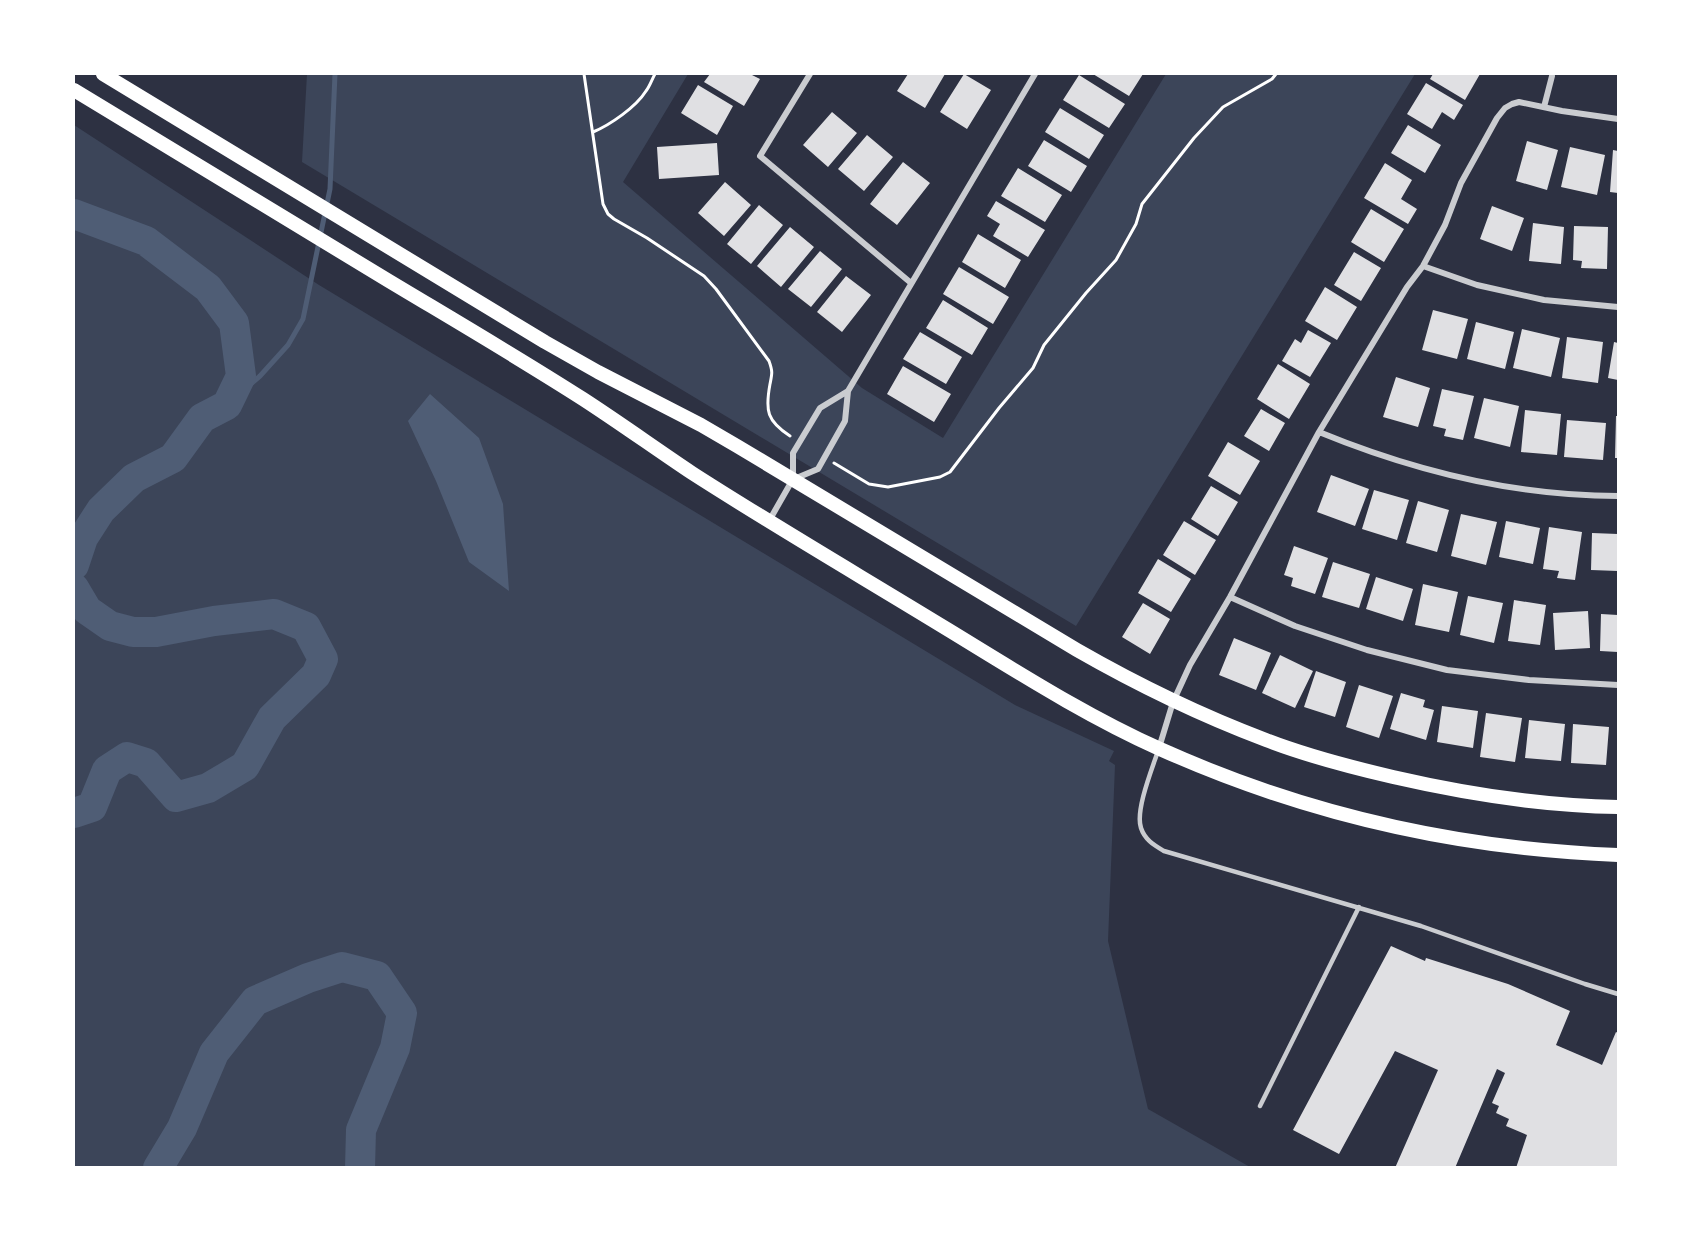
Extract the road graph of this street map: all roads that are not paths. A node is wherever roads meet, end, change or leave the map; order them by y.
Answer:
1 (103, 74) edge
2 (810, 74) edge
3 (1033, 74) edge
4 (1552, 76) dead end
5 (74, 90) edge
6 (1544, 107) junction
7 (1618, 119) edge
8 (1423, 266) junction
9 (911, 283) junction
10 (1618, 307) edge
11 (848, 391) junction
12 (1319, 432) junction
13 (793, 479) junction
14 (1618, 496) edge
15 (769, 521) junction
16 (1230, 597) junction
17 (1618, 685) edge
18 (1173, 702) junction
19 (1159, 748) junction
20 (1618, 807) edge
21 (1618, 855) edge
22 (1359, 907) junction
23 (1618, 994) edge
24 (1260, 1106) dead end

1 - 13 main road
2 - 9 street
3 - 9 street
4 - 6 street
5 - 15 main road
6 - 7 street
6 - 8 street
8 - 10 street
8 - 12 street
9 - 11 street
11 - 13 street
11 - 13 street
12 - 14 street
12 - 16 street
13 - 15 street
13 - 18 main road
15 - 19 main road
16 - 17 street
16 - 18 street
18 - 19 street
18 - 20 main road
19 - 21 main road
19 - 22 lane
22 - 23 lane
22 - 24 lane

